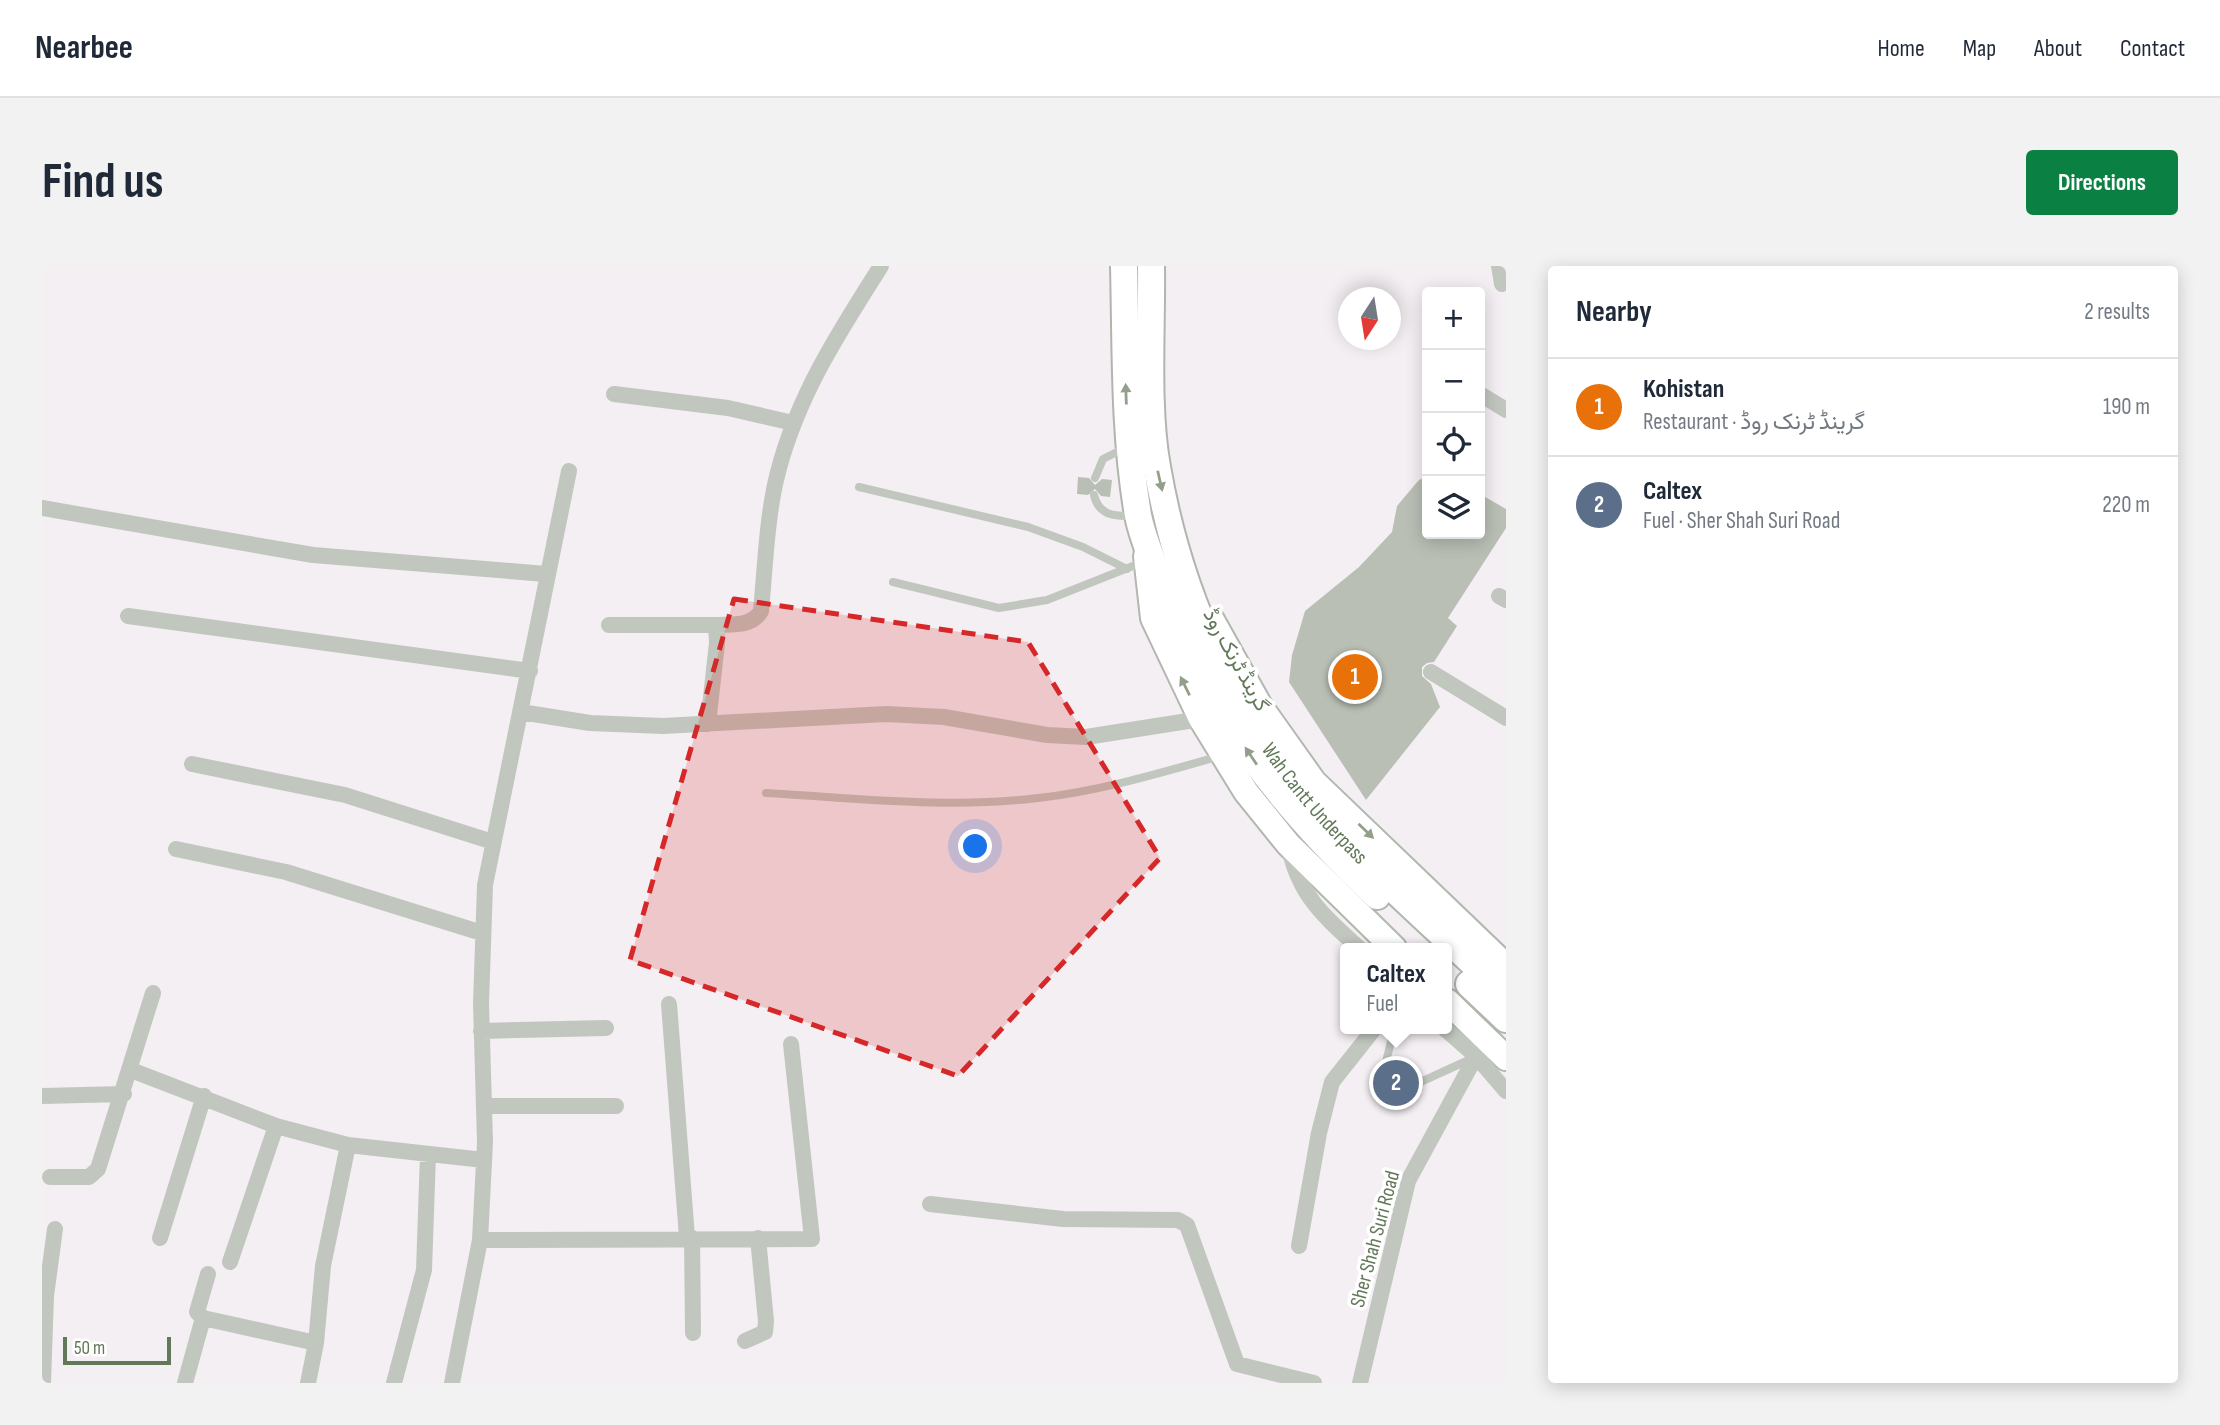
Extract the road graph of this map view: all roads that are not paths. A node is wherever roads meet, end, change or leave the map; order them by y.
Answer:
1 (881, 266) edge
2 (1124, 266) edge
3 (1151, 266) edge
4 (1499, 266) edge
5 (1502, 284) dead end
6 (614, 394) dead end
7 (1485, 397) edge
8 (1506, 410) edge
9 (793, 423) junction
10 (1128, 447) junction
11 (569, 471) dead end
12 (1095, 478) dead end
13 (859, 486) dead end
14 (1094, 495) dead end
15 (42, 508) edge
16 (1141, 526) junction
17 (1171, 530) junction
18 (1137, 565) junction
19 (546, 574) junction
20 (893, 582) dead end
21 (128, 616) dead end
22 (609, 625) dead end
23 (716, 625) junction
24 (530, 671) junction
25 (1431, 672) dead end
26 (521, 712) junction
27 (1506, 718) edge
28 (1201, 719) junction
29 (708, 724) junction
30 (1223, 755) junction
31 (192, 764) dead end
32 (766, 793) dead end
33 (493, 842) junction
34 (1288, 844) junction
35 (176, 849) dead end
36 (482, 933) junction
37 (1353, 943) edge
38 (1389, 943) edge
39 (1426, 943) edge
40 (1452, 943) edge
41 (1452, 943) edge
42 (1503, 957) edge
43 (1452, 968) edge
44 (153, 993) dead end
45 (1506, 994) edge
46 (669, 1004) dead end
47 (1452, 1008) edge
48 (1506, 1019) edge
49 (606, 1028) dead end
50 (481, 1031) junction
51 (1452, 1032) edge
52 (1370, 1034) edge
53 (1393, 1034) edge
54 (791, 1044) dead end
55 (1479, 1046) junction
56 (1506, 1058) edge
57 (131, 1070) junction
58 (1506, 1091) edge
59 (124, 1094) junction
60 (42, 1096) edge
61 (204, 1096) junction
62 (485, 1106) junction
63 (616, 1106) dead end
64 (276, 1126) junction
65 (348, 1145) junction
66 (428, 1154) junction
67 (484, 1160) junction
68 (50, 1177) dead end
69 (930, 1204) dead end
70 (55, 1229) dead end
71 (160, 1238) dead end
72 (690, 1238) junction
73 (758, 1238) junction
74 (480, 1240) junction
75 (1299, 1245) dead end
76 (229, 1262) dead end
77 (208, 1274) dead end
78 (44, 1295) edge
79 (203, 1318) junction
80 (693, 1333) dead end
81 (745, 1341) dead end
82 (316, 1343) junction
83 (43, 1357) edge
84 (43, 1383) edge
85 (185, 1383) edge
86 (308, 1383) edge
87 (394, 1383) edge
88 (452, 1383) edge
89 (1314, 1383) edge
90 (1360, 1383) edge

1 - 9 street
10 -> 2 highway
3 -> 17 highway, گرینڈ ٹرنک روڈ
4 - 5 street
6 - 9 street
7 - 8 street
9 - 23 street
10 - 12 lane
10 - 16 highway
11 - 19 street
13 - 18 lane
14 - 16 lane
15 - 19 street
16 - 18 main road
39 -> 16 highway, Wah Cantt Underpass
17 - 40 highway, Wah Cantt Underpass
17 -> 42 main road, گرینڈ ٹرنک روڈ
18 - 20 lane
28 -> 18 main road
19 - 24 street
21 - 24 street
22 - 23 street
23 - 29 street
24 - 26 street
25 - 27 street
26 - 29 street
26 - 33 street
28 - 29 street
28 - 30 main road
30 - 32 lane
30 - 34 main road
31 - 33 street
33 - 36 street
34 - 37 street
34 - 38 main road
35 - 36 street
36 - 50 street
41 - 45 highway, Wah Cantt Underpass
43 - 48 highway
44 - 57 street
46 - 72 street
47 - 55 main road
49 - 50 street
50 - 62 street
51 - 55 street
52 - 75 street
53 - 55 lane
54 - 73 street
55 - 56 main road
55 - 58 street
55 - 90 street, Sher Shah Suri Road
57 - 59 street
57 - 61 street
59 - 60 street
59 - 68 street
61 - 64 street
61 - 71 street
62 - 63 street
62 - 67 street
64 - 65 street
64 - 76 street
65 - 66 street
65 - 82 street
66 - 67 street
66 - 87 street
67 - 74 street
69 - 89 street
70 - 78 street
72 - 73 street
72 - 74 street
72 - 80 street
73 - 81 street
74 - 88 street
77 - 79 street
78 - 83 street
79 - 82 street
79 - 85 street
82 - 86 street
83 - 84 street

